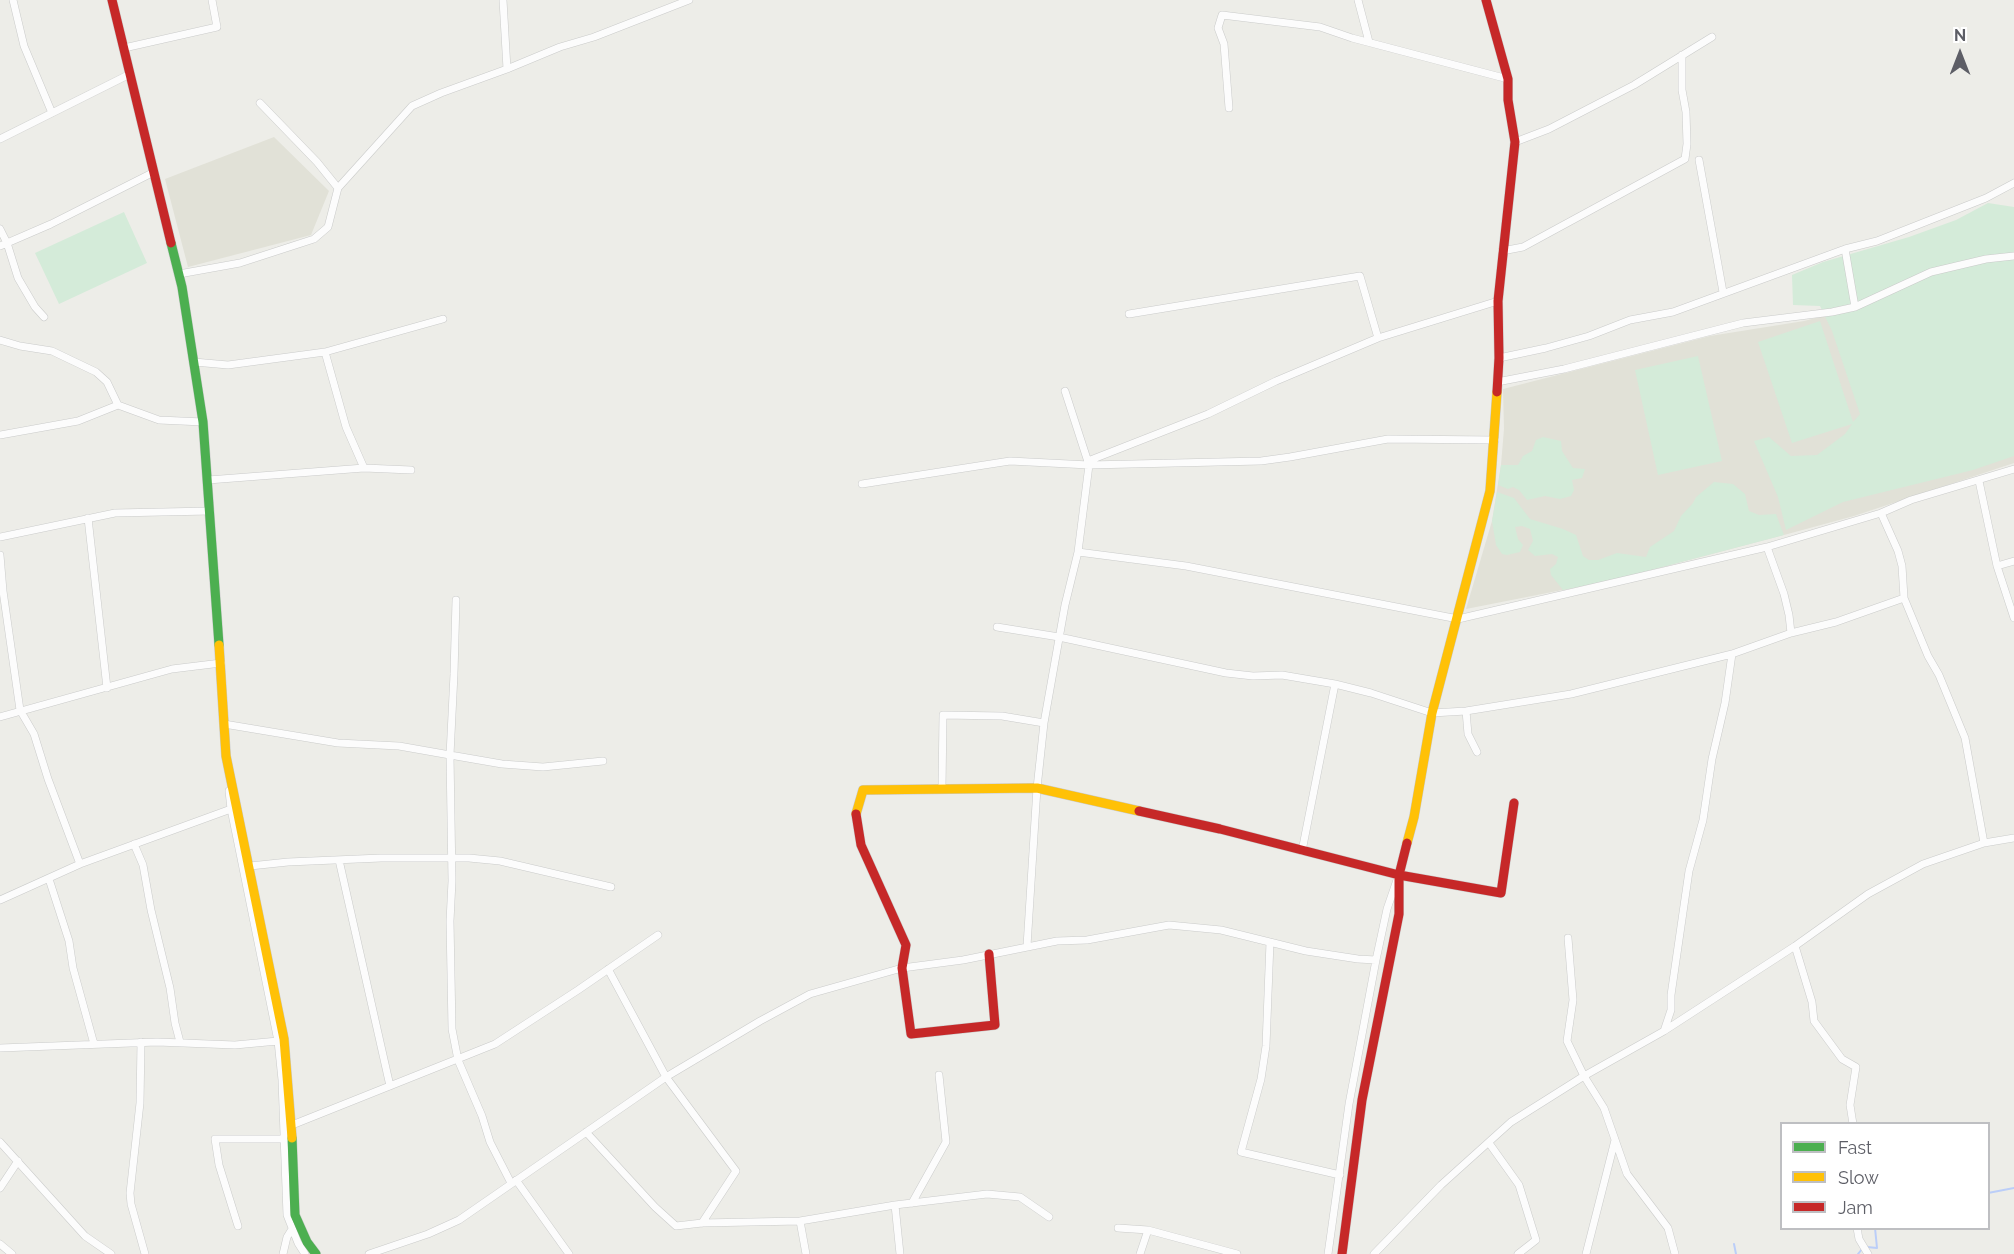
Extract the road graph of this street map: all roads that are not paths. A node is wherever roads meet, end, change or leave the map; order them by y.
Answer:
1 (13, 0) edge
2 (112, 0) edge
3 (212, 0) edge
4 (503, 0) edge
5 (689, 0) edge
6 (1358, 0) edge
7 (1486, 0) edge
8 (1712, 38) dead end
9 (1369, 42) junction
10 (124, 48) junction
11 (1682, 55) junction
12 (507, 69) junction
13 (130, 74) junction
14 (1508, 79) junction
15 (260, 104) dead end
16 (1229, 108) dead end
17 (52, 113) junction
18 (0, 139) edge
19 (1515, 142) junction
20 (1699, 160) dead end
21 (154, 172) junction
22 (2014, 183) edge
23 (338, 188) junction
24 (0, 230) edge
25 (3, 245) edge
26 (1845, 249) junction
27 (1502, 251) junction
28 (2014, 256) edge
29 (179, 274) junction
30 (1723, 292) junction
31 (1498, 301) junction
32 (1855, 307) junction
33 (1129, 314) dead end
34 (44, 317) dead end
35 (443, 319) dead end
36 (1378, 338) junction
37 (0, 340) edge
38 (325, 352) junction
39 (1499, 358) junction
40 (194, 362) junction
41 (1497, 382) junction
42 (1065, 391) dead end
43 (118, 405) junction
44 (203, 422) junction
45 (0, 435) edge
46 (1495, 440) junction
47 (1089, 463) junction
48 (364, 468) junction
49 (2014, 469) edge
50 (411, 470) dead end
51 (208, 480) junction
52 (1979, 481) junction
53 (862, 484) dead end
54 (210, 511) junction
55 (1881, 513) junction
56 (88, 518) junction
57 (0, 537) edge
58 (1767, 547) junction
59 (1078, 552) junction
60 (0, 555) edge
61 (2014, 561) edge
62 (1997, 566) junction
63 (1904, 598) junction
64 (456, 600) dead end
65 (2014, 618) edge
66 (1458, 619) junction
67 (997, 627) dead end
68 (1791, 633) junction
69 (1059, 637) junction
70 (1732, 654) junction
71 (220, 663) junction
72 (1335, 684) junction
73 (107, 688) junction
74 (20, 710) junction
75 (1466, 711) junction
76 (1432, 713) junction
77 (0, 717) edge
78 (1044, 723) junction
79 (225, 724) junction
80 (1477, 753) dead end
81 (450, 755) junction
82 (226, 756) junction
83 (603, 761) dead end
84 (942, 788) junction
85 (1037, 788) junction
86 (1514, 803) dead end
87 (231, 809) junction
88 (2014, 838) edge
89 (1984, 843) junction
90 (134, 844) junction
91 (1302, 851) junction
92 (450, 858) junction
93 (339, 860) junction
94 (80, 864) junction
95 (250, 866) junction
96 (1399, 874) junction
97 (49, 879) junction
98 (611, 887) dead end
99 (0, 900) edge
100 (658, 934) dead end
101 (1568, 938) dead end
102 (1270, 942) junction
103 (1027, 946) junction
104 (1795, 946) junction
105 (989, 954) junction
106 (1376, 960) junction
107 (902, 968) junction
108 (608, 969) junction
109 (1664, 1031) junction
110 (278, 1041) junction
111 (141, 1042) junction
112 (180, 1042) junction
113 (94, 1044) junction
114 (0, 1048) edge
115 (458, 1060) junction
116 (939, 1075) dead end
117 (1584, 1076) junction
118 (666, 1077) junction
119 (390, 1086) junction
120 (1853, 1122) edge
121 (292, 1125) junction
122 (586, 1132) junction
123 (1615, 1138) junction
124 (285, 1139) junction
125 (0, 1142) edge
126 (1489, 1143) junction
127 (18, 1161) junction
128 (1340, 1174) junction
129 (514, 1182) junction
130 (0, 1188) edge
131 (912, 1203) junction
132 (895, 1205) junction
133 (1049, 1217) dead end
134 (800, 1221) junction
135 (702, 1222) junction
136 (238, 1226) dead end
137 (1118, 1228) dead end
138 (292, 1229) junction
139 (1148, 1230) junction
140 (1857, 1230) edge
141 (0, 1244) edge
142 (12, 1254) edge
143 (111, 1254) edge
144 (145, 1254) edge
145 (283, 1254) edge
146 (305, 1254) edge
147 (316, 1254) edge
148 (369, 1254) edge
149 (569, 1254) edge
150 (806, 1254) edge
151 (900, 1254) edge
152 (1140, 1254) edge
153 (1235, 1254) edge
154 (1328, 1254) edge
155 (1342, 1254) edge
156 (1374, 1254) edge
157 (1518, 1254) edge
158 (1586, 1254) edge
159 (1675, 1254) edge
160 (1868, 1254) edge

1 - 17 street
2 - 10 street
3 - 10 street
4 - 12 street
5 - 12 street
6 - 9 street
7 - 14 street
8 - 11 street
9 - 14 street
9 - 16 street
10 - 13 street
11 - 19 street
11 - 27 street
12 - 23 street
13 - 17 street
13 - 21 street
14 - 19 street
15 - 23 street
17 - 18 street
19 - 27 street
20 - 30 street
21 - 25 street
21 - 29 street
22 - 26 street
23 - 29 street
24 - 25 street
25 - 34 street
26 - 30 street
26 - 32 street
27 - 31 street
28 - 32 street
29 - 40 street
30 - 39 street
31 - 36 street
31 - 39 street
32 - 41 street
33 - 36 street
35 - 38 street
36 - 47 street
37 - 43 street
38 - 40 street
38 - 48 street
39 - 41 street
40 - 44 street
41 - 46 street
42 - 47 street
43 - 44 street
43 - 45 street
44 - 51 street
46 - 47 street
46 - 66 street
47 - 53 street
47 - 59 street
48 - 50 street
48 - 51 street
49 - 52 street
51 - 54 street
52 - 55 street
52 - 62 street
54 - 56 street
54 - 71 street
55 - 58 street
55 - 63 street
56 - 57 street
56 - 73 street
58 - 66 street
58 - 68 street
59 - 66 street
59 - 69 street
60 - 74 street
61 - 62 street
62 - 65 street
63 - 68 street
63 - 89 street
64 - 81 street
66 - 76 street
67 - 69 street
68 - 70 street
69 - 72 street
69 - 78 street
70 - 75 street
70 - 109 street
71 - 73 street
71 - 79 street
72 - 76 street
72 - 91 street
73 - 74 street
74 - 77 street
74 - 94 street
75 - 76 street
75 - 80 street
76 - 96 street
78 - 84 street
78 - 85 street
79 - 81 street
79 - 82 street
81 - 83 street
81 - 92 street
82 - 87 street
82 - 95 street
84 - 85 street
84 - 107 street
85 - 91 street
85 - 103 street
86 - 96 street
87 - 90 street
87 - 110 street
88 - 89 street
89 - 104 street
90 - 94 street
90 - 112 street
91 - 96 street
92 - 93 street
92 - 98 street
92 - 115 street
93 - 95 street
93 - 119 street
94 - 97 street
95 - 121 street
96 - 106 street
96 - 155 street
97 - 99 street
97 - 113 street
100 - 108 street
101 - 117 street
102 - 103 street
102 - 106 street
102 - 128 street
103 - 105 street
104 - 109 street
104 - 120 street
105 - 107 street
105 - 107 street
106 - 128 street
107 - 118 street
108 - 115 street
108 - 118 street
109 - 117 street
110 - 112 street
110 - 124 street
111 - 112 street
111 - 113 street
111 - 144 street
113 - 114 street
115 - 119 street
115 - 129 street
116 - 131 street
117 - 123 street
117 - 126 street
118 - 122 street
118 - 135 street
119 - 121 street
121 - 147 street
122 - 129 street
122 - 135 street
123 - 158 street
123 - 159 street
124 - 136 street
124 - 138 street
125 - 127 street
126 - 156 street
126 - 157 street
127 - 130 street
127 - 143 street
128 - 154 street
129 - 148 street
129 - 149 street
131 - 132 street
131 - 133 street
132 - 134 street
132 - 151 street
134 - 135 street
134 - 150 street
137 - 139 street
138 - 145 street
138 - 146 street
139 - 152 street
139 - 153 street
140 - 160 street
141 - 142 street

